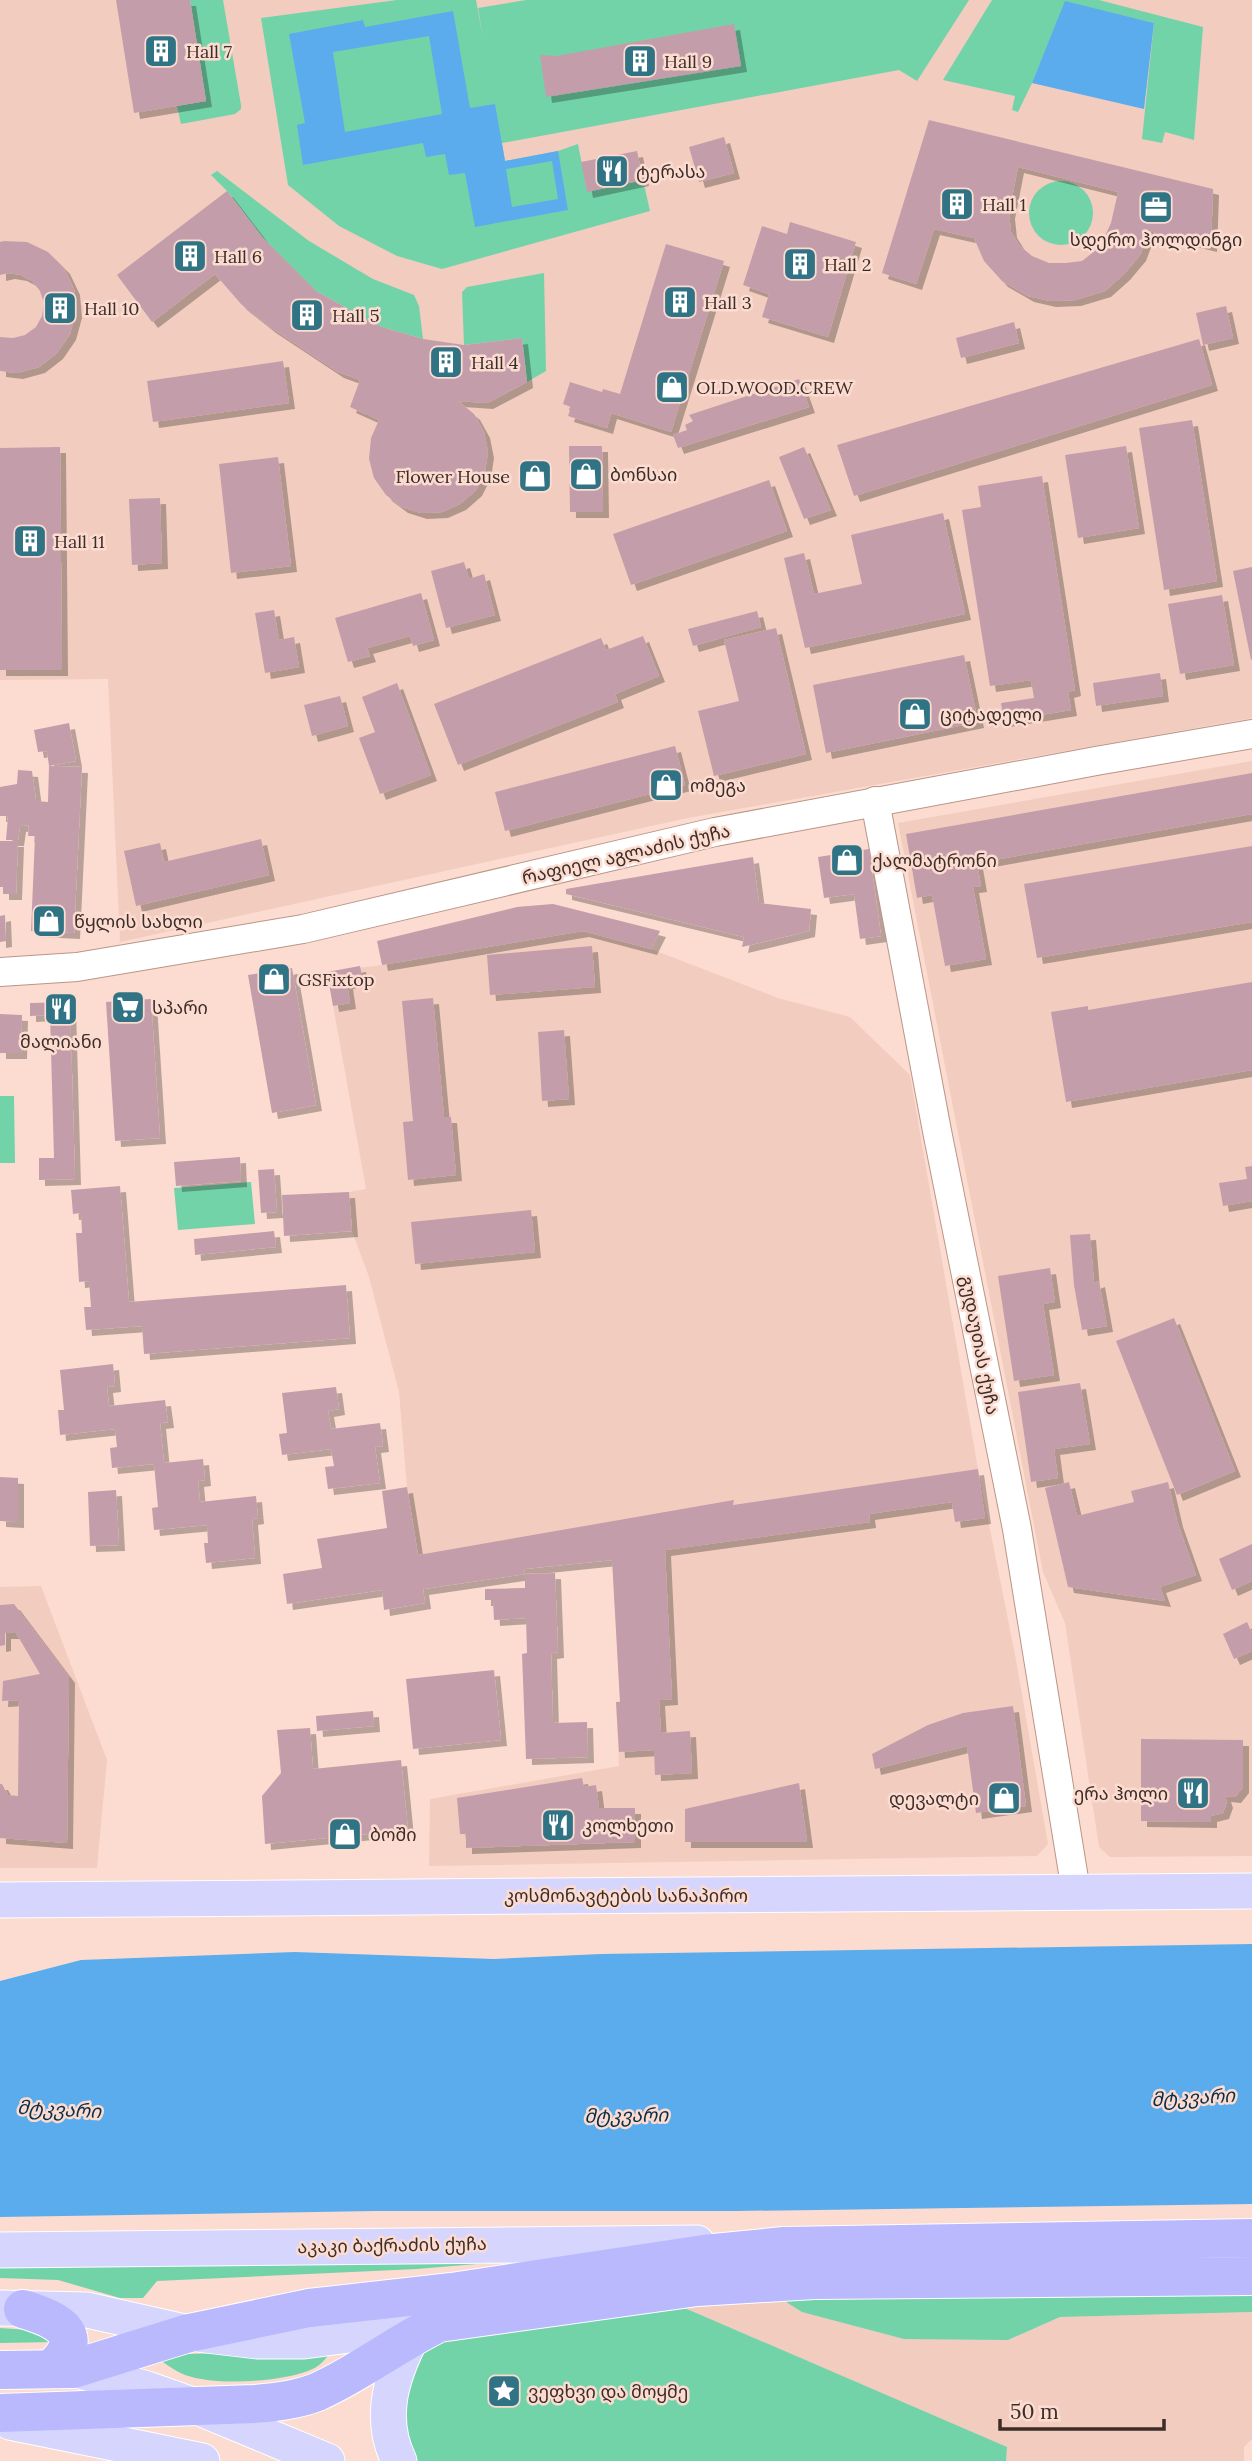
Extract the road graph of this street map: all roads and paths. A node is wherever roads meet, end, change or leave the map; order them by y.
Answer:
1 (1252, 734) edge
2 (875, 801) junction
3 (0, 972) edge
4 (1076, 1891) junction
5 (1252, 1891) edge
6 (0, 1900) edge
7 (1252, 2238) edge
8 (784, 2246) junction
9 (0, 2250) edge
10 (1252, 2276) edge
11 (12, 2309) edge
12 (426, 2330) junction
13 (189, 2333) junction
14 (62, 2369) junction
15 (0, 2370) edge
16 (195, 2406) junction
17 (77, 2410) junction
18 (0, 2413) edge
19 (0, 2421) edge
20 (202, 2461) edge
21 (327, 2461) edge
22 (400, 2461) edge

1 - 2 street, რაფიელ აგლაძის ქუჩა
2 - 3 street, რაფიელ აგლაძის ქუჩა
2 - 4 street, გუდაუთას ქუჩა
4 - 5 main road, კოსმონავტების სანაპირო
4 - 6 main road, კოსმონავტების სანაპირო
7 - 8 highway
8 - 9 main road, აკაკი ბაქრაძის ქუჩა
8 - 13 highway
10 - 12 highway
11 - 13 main road
11 - 14 highway
12 - 13 main road
12 - 16 highway
12 - 22 main road
13 - 14 highway
14 - 15 highway
14 - 16 main road
14 - 17 highway
16 - 17 highway
16 - 21 main road
17 - 18 highway
19 - 20 main road

